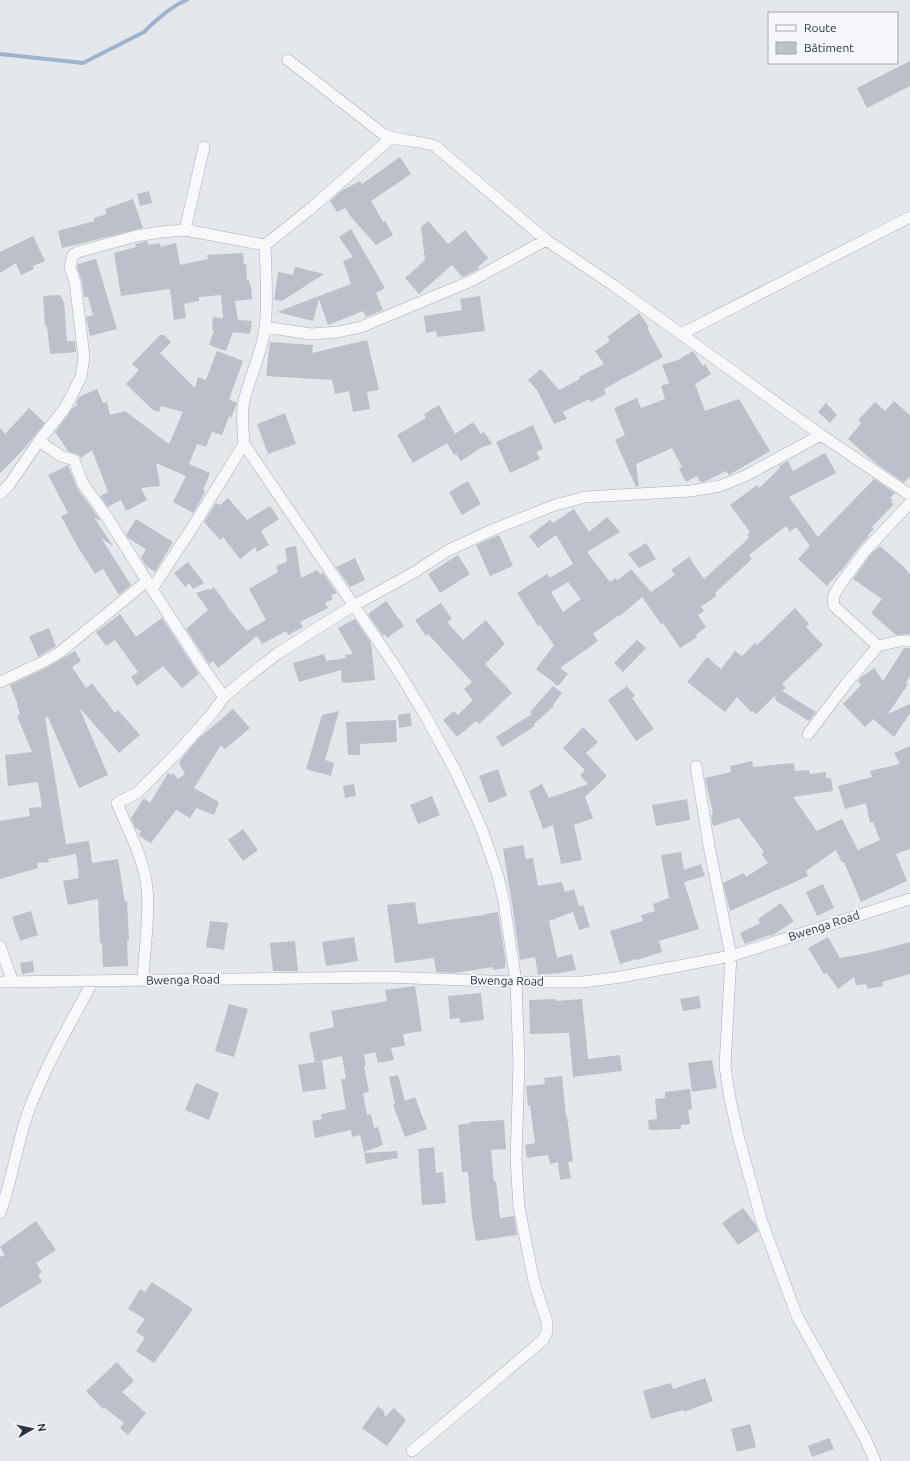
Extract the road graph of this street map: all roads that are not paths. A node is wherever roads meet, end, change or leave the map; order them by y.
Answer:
1 (288, 60) dead end
2 (391, 138) junction
3 (204, 147) dead end
4 (910, 217) edge
5 (186, 230) junction
6 (546, 240) junction
7 (265, 245) junction
8 (265, 327) junction
9 (682, 334) junction
10 (821, 434) junction
11 (39, 442) junction
12 (244, 444) junction
13 (0, 494) edge
14 (910, 495) edge
15 (910, 503) edge
16 (149, 585) junction
17 (353, 606) junction
18 (910, 641) edge
19 (878, 646) junction
20 (0, 682) edge
21 (224, 697) junction
22 (808, 734) dead end
23 (696, 766) dead end
24 (910, 899) edge
25 (0, 946) edge
26 (731, 956) junction
27 (143, 980) junction
28 (93, 981) junction
29 (0, 982) edge
30 (13, 982) junction
31 (516, 982) junction
32 (0, 1213) edge
33 (412, 1451) dead end
34 (875, 1461) edge

1 - 2 street
2 - 6 street
2 - 7 street
3 - 5 street
4 - 9 street
5 - 7 street
5 - 11 street
6 - 8 street
6 - 9 street
7 - 8 street
8 - 12 street
9 - 10 street
10 - 14 street
10 - 17 street
11 - 13 street
11 - 16 street
12 - 16 street
12 - 17 street
15 - 19 street
16 - 20 street
16 - 21 street
17 - 21 street
17 - 31 street
18 - 19 street
19 - 22 street
21 - 27 street
23 - 26 street
24 - 26 street, Bwenga Road
25 - 30 street
26 - 31 street, Bwenga Road
26 - 34 street
27 - 28 street, Bwenga Road
27 - 31 street, Bwenga Road
28 - 30 street, Bwenga Road
28 - 32 street
29 - 30 street, Bwenga Road
31 - 33 street

